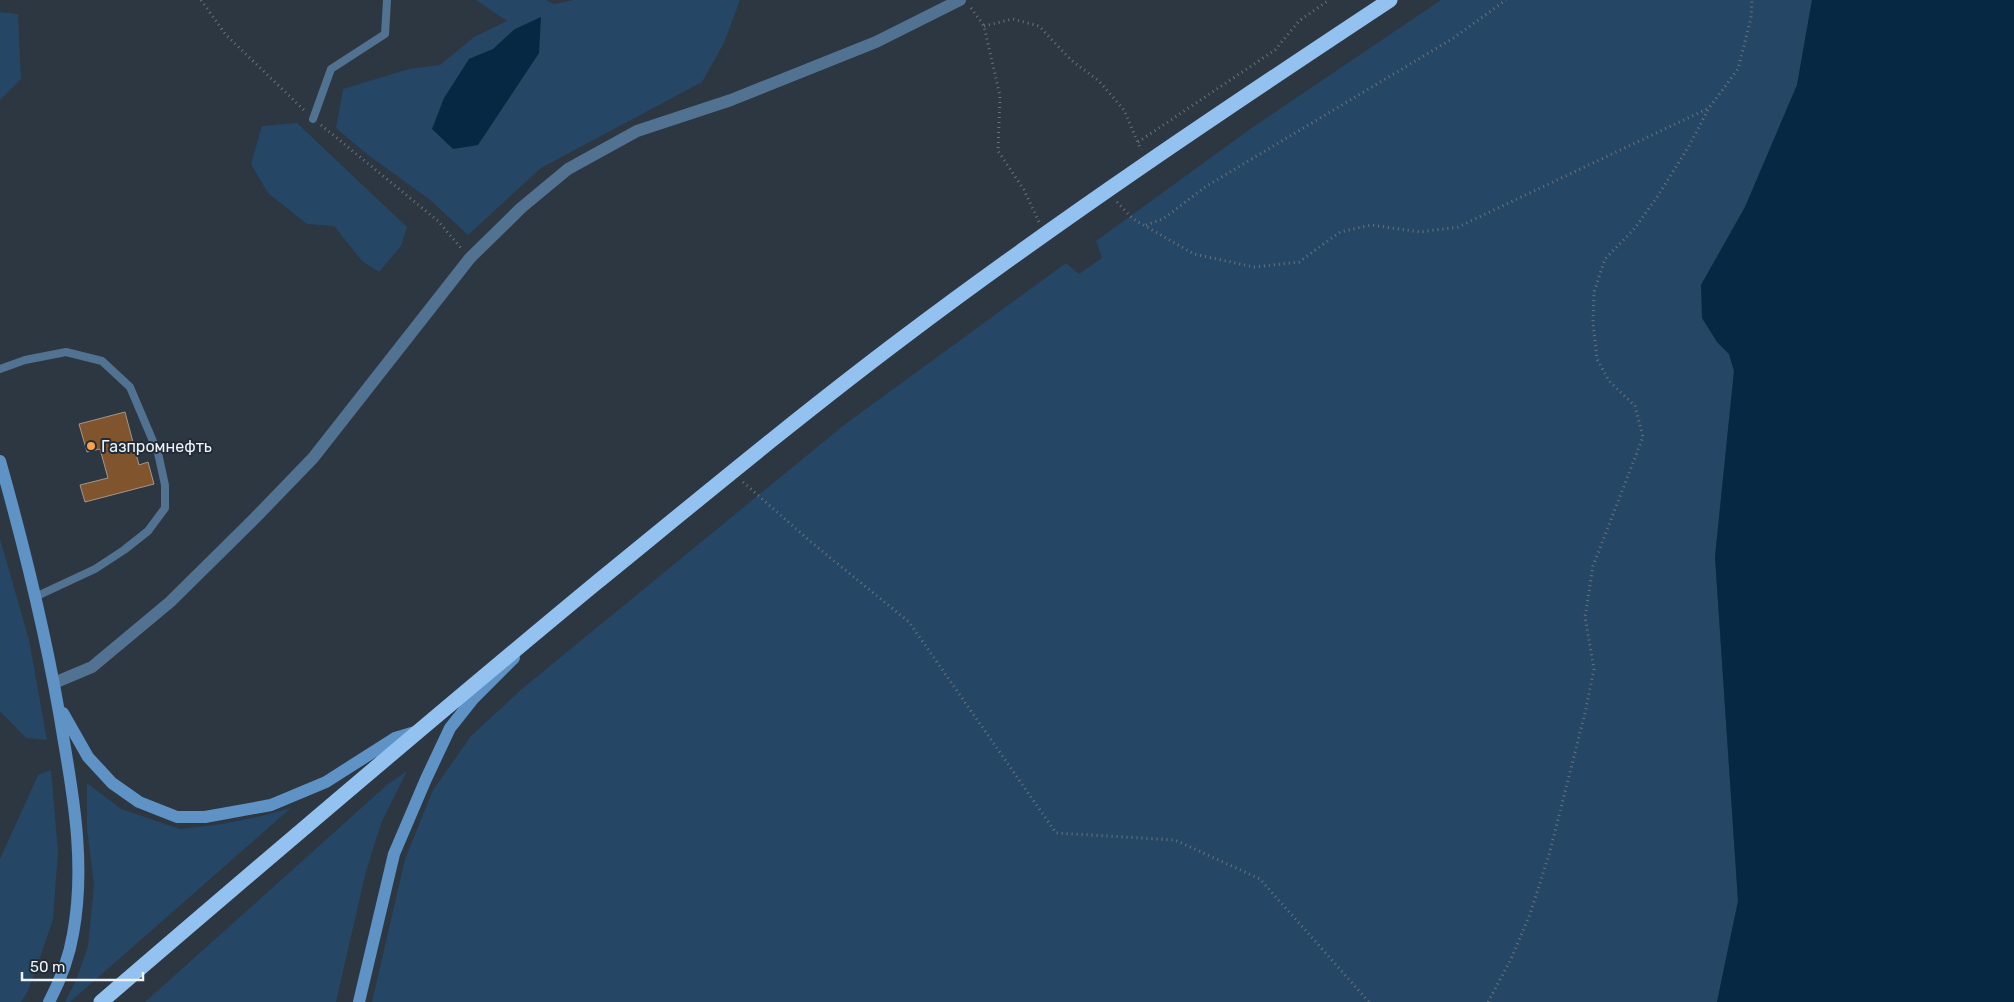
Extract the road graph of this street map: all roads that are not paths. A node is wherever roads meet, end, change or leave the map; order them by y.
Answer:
1 (387, 0) edge
2 (1390, 0) edge
3 (965, 3) edge
4 (313, 119) road end
5 (0, 369) edge
6 (0, 460) edge
7 (35, 597) junction
8 (531, 637) junction
9 (54, 683) junction
10 (58, 704) junction
11 (418, 731) junction
12 (49, 1002) edge
13 (101, 1002) edge
14 (359, 1002) edge

1 - 4 lane
2 - 8 highway
3 - 9 street
5 - 7 lane
6 - 7 main road
7 - 9 main road
8 - 11 highway
8 - 14 main road
9 - 10 main road
10 - 11 main road
10 - 12 main road
11 - 13 highway

